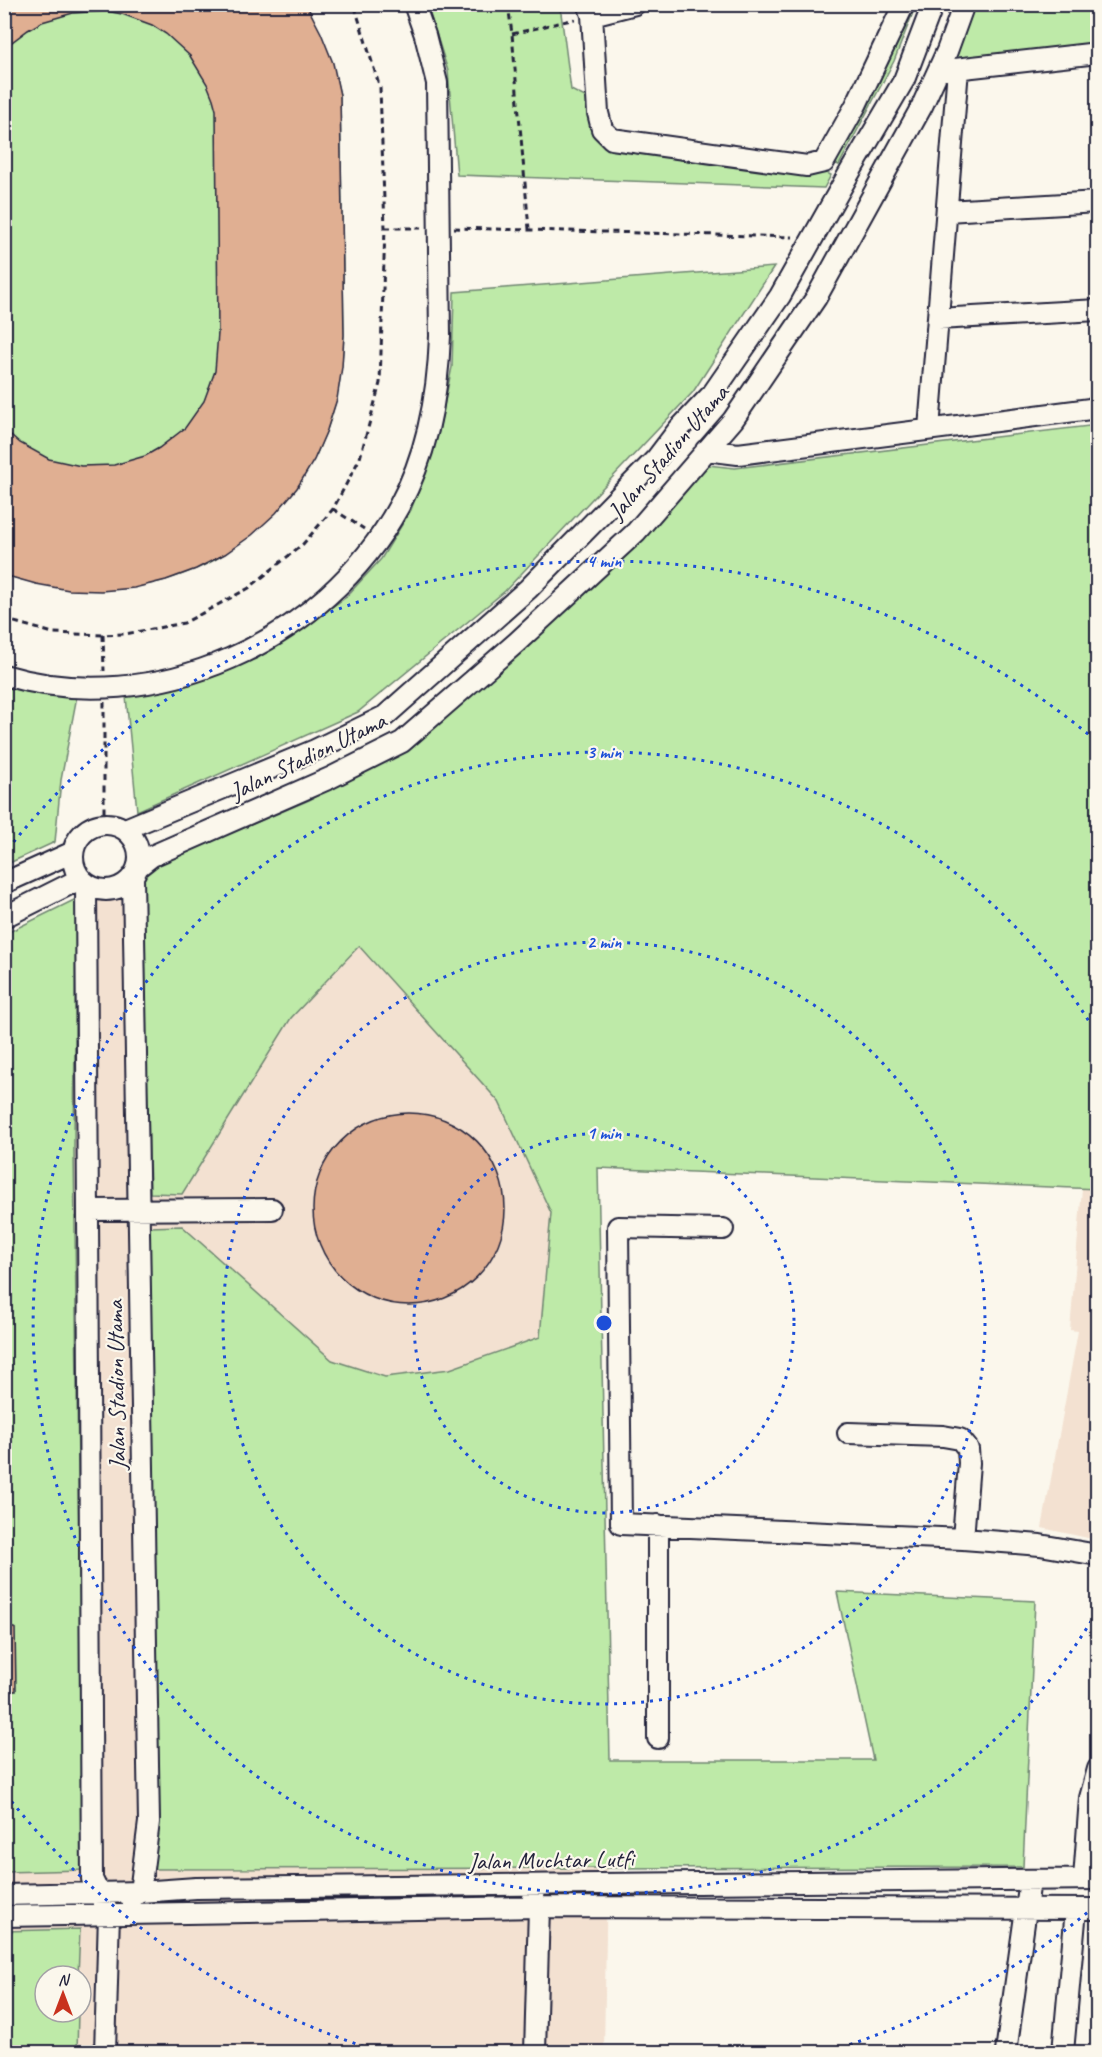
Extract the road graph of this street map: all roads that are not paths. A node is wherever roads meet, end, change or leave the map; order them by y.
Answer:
1 (414, 4) edge
2 (635, 4) edge
3 (904, 4) edge
4 (933, 4) edge
5 (964, 4) edge
6 (590, 10) edge
7 (1098, 54) edge
8 (958, 69) junction
9 (938, 71) junction
10 (824, 162) junction
11 (847, 177) junction
12 (1098, 202) edge
13 (947, 211) junction
14 (1098, 310) edge
15 (938, 319) junction
16 (1098, 408) edge
17 (929, 429) junction
18 (706, 450) junction
19 (4, 675) edge
20 (315, 750) junction
21 (330, 778) junction
22 (125, 829) junction
23 (73, 852) junction
24 (136, 872) junction
25 (83, 882) junction
26 (4, 883) edge
27 (4, 917) edge
28 (272, 1209) dead end
29 (88, 1210) junction
30 (138, 1210) junction
31 (723, 1229) dead end
32 (848, 1433) dead end
33 (658, 1525) junction
34 (963, 1539) junction
35 (1098, 1556) edge
36 (658, 1738) dead end
37 (1098, 1769) edge
38 (1091, 1879) edge
39 (1030, 1880) junction
40 (524, 1886) junction
41 (140, 1892) junction
42 (99, 1893) junction
43 (4, 1895) edge
44 (540, 1907) junction
45 (1076, 1909) junction
46 (1098, 1909) edge
47 (1027, 1910) junction
48 (109, 1914) junction
49 (4, 1916) edge
50 (105, 2052) edge
51 (535, 2052) edge
52 (1006, 2052) edge
53 (1063, 2052) edge

1 - 19 street
2 - 6 street
3 - 10 street
4 - 11 street, Jalan Stadion Utama
5 - 9 street, Jalan Stadion Utama
6 - 10 street
7 - 8 street
8 - 9 street
8 - 13 street
9 - 18 street, Jalan Stadion Utama
10 - 11 street
11 - 20 street, Jalan Stadion Utama
12 - 13 street
13 - 15 street
14 - 15 street
15 - 17 street
16 - 17 street
17 - 18 street
18 - 21 street, Jalan Stadion Utama
20 - 21 street
20 - 22 street, Jalan Stadion Utama
21 - 24 street, Jalan Stadion Utama
22 - 23 street
22 - 24 street
23 - 25 street
23 - 26 street
24 - 25 street
24 - 30 street, Jalan Stadion Utama
25 - 27 street
25 - 29 street, Jalan Stadion Utama
28 - 30 street
29 - 30 street
29 - 42 street, Jalan Stadion Utama
30 - 41 street, Jalan Stadion Utama
31 - 33 street
32 - 34 street
33 - 34 street
33 - 36 street
34 - 35 street
37 - 38 street
38 - 39 street, Jalan Muchtar Lutfi
39 - 40 street, Jalan Muchtar Lutfi
39 - 47 street
40 - 41 street, Jalan Muchtar Lutfi
40 - 44 street
41 - 42 street, Jalan Muchtar Lutfi
41 - 48 street
42 - 43 street, Jalan Muchtar Lutfi
42 - 48 street, Jalan Stadion Utama
44 - 47 street, Jalan Muchtar Lutfi
44 - 48 street, Jalan Muchtar Lutfi
44 - 51 street
45 - 46 street, Jalan Muchtar Lutfi
45 - 47 street, Jalan Muchtar Lutfi
45 - 53 street
47 - 52 street
48 - 49 street, Jalan Muchtar Lutfi
48 - 50 street

